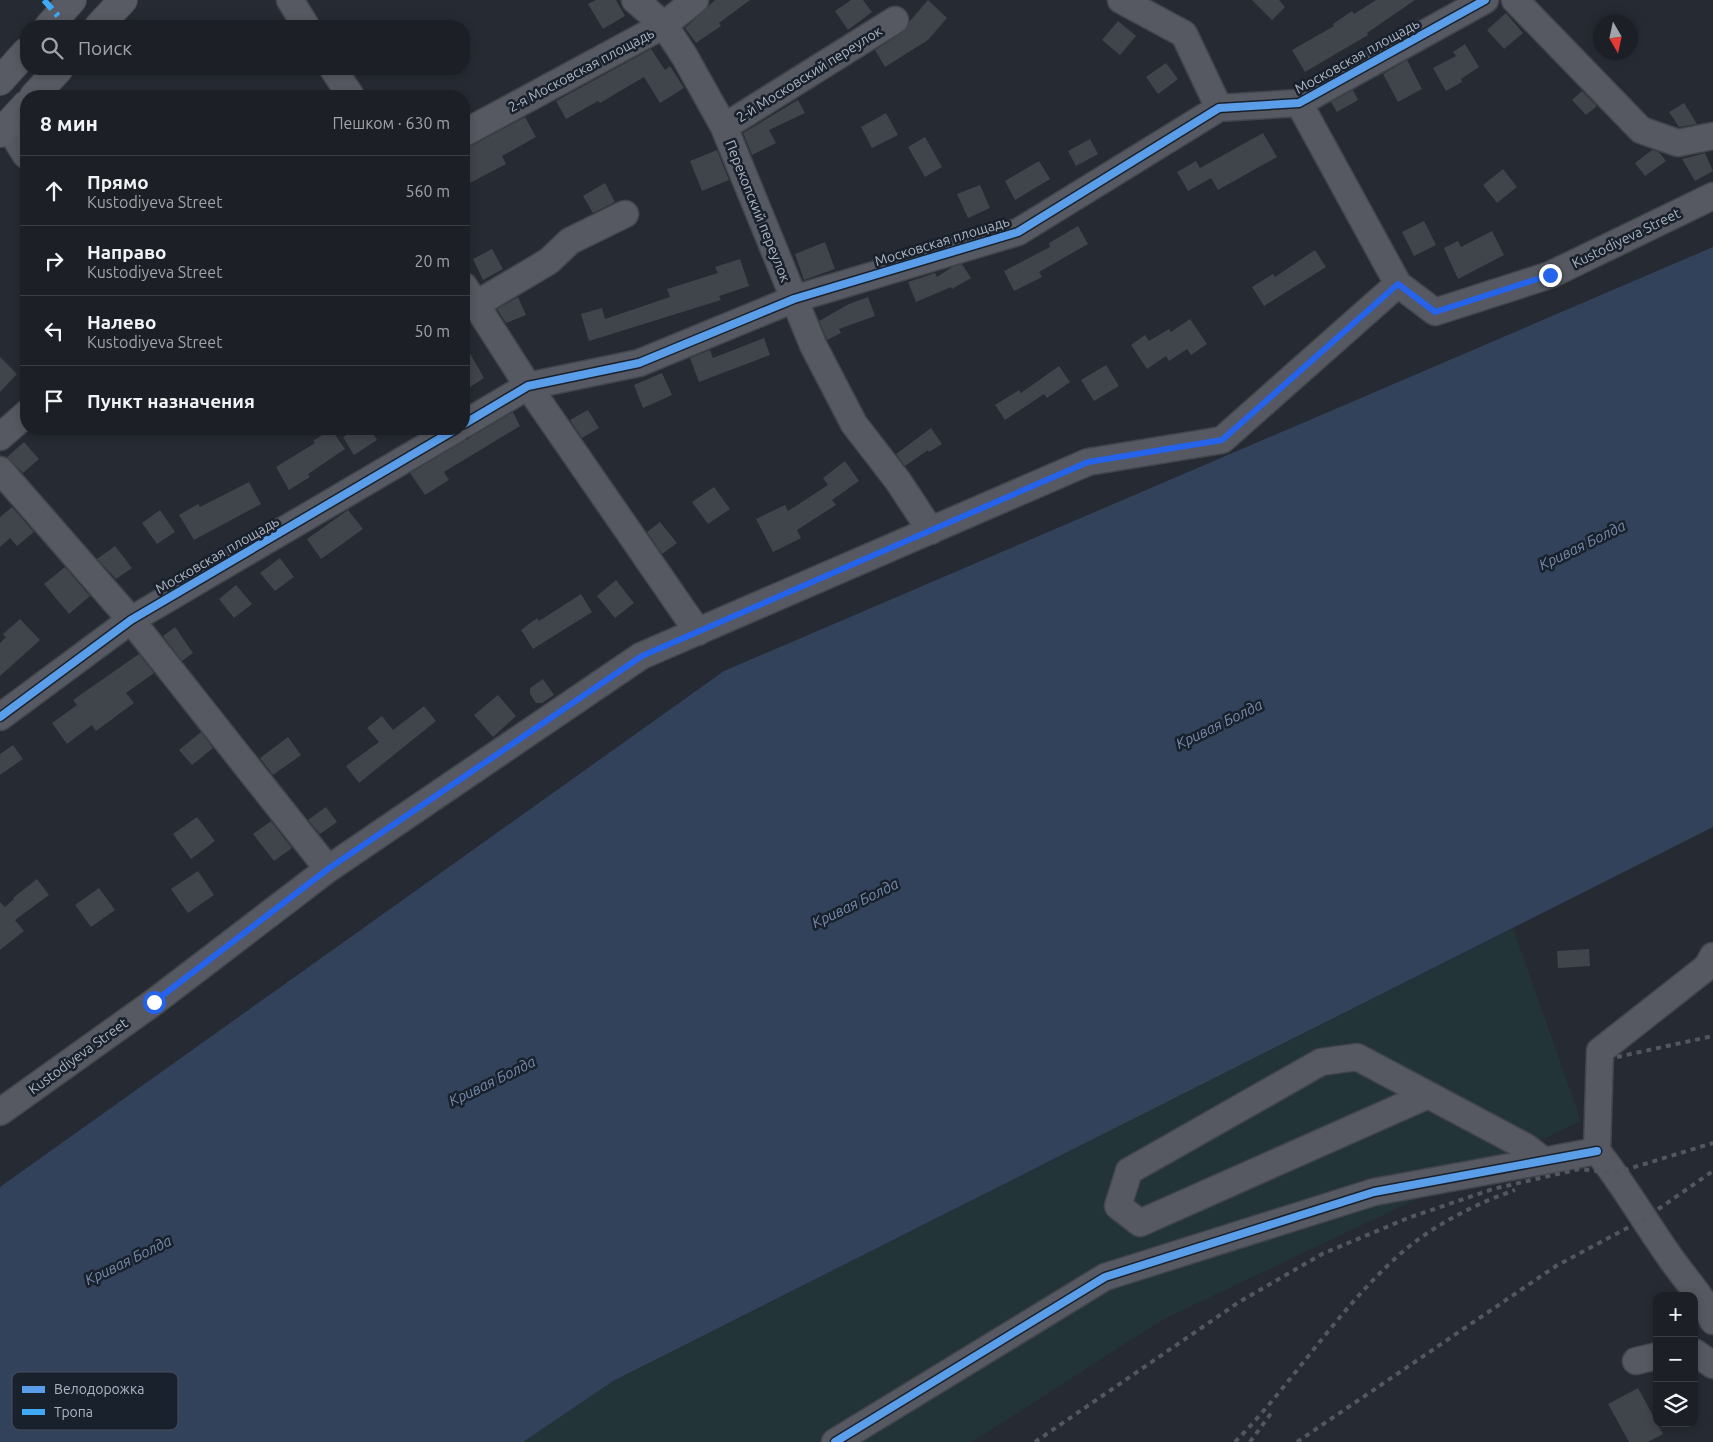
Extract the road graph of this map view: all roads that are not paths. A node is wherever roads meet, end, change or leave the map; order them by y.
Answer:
1 (72, 0) edge
2 (123, 0) edge
3 (290, 0) edge
4 (635, 0) edge
5 (695, 0) edge
6 (1121, 0) edge
7 (1485, 0) edge
8 (1515, 0) edge
9 (54, 20) edge
10 (105, 20) edge
11 (302, 20) edge
12 (895, 20) dead end
13 (664, 25) junction
14 (20, 59) edge
15 (53, 75) edge
16 (337, 75) edge
17 (0, 81) edge
18 (40, 90) edge
19 (347, 90) edge
20 (1299, 104) junction
21 (1219, 108) junction
22 (20, 112) edge
23 (724, 128) junction
24 (4, 129) edge
25 (470, 130) edge
26 (1713, 136) edge
27 (20, 148) edge
28 (1713, 196) edge
29 (625, 214) dead end
30 (1398, 284) junction
31 (470, 296) edge
32 (470, 298) edge
33 (794, 299) junction
34 (528, 386) junction
35 (20, 419) edge
36 (470, 420) edge
37 (446, 435) edge
38 (0, 437) edge
39 (0, 470) edge
40 (931, 532) junction
41 (131, 620) junction
42 (698, 632) junction
43 (0, 717) edge
44 (328, 869) junction
45 (1713, 956) edge
46 (1428, 1095) junction
47 (0, 1112) edge
48 (1597, 1152) junction
49 (1544, 1160) junction
50 (1713, 1321) edge
51 (1698, 1355) edge
52 (1713, 1365) edge
53 (835, 1442) edge

1 - 9 main road
2 - 10 main road
3 - 11 street
4 - 13 street, Перекопский переулок
5 - 13 street, 2-я Московская площадь
6 - 21 street
7 - 20 street, Московская площадь
8 - 26 street
12 - 23 street, 2-й Московский переулок
13 - 23 street, Перекопский переулок
13 - 25 street, 2-я Московская площадь
14 - 17 main road
15 - 18 main road
16 - 19 street
20 - 21 street, Московская площадь
20 - 30 street
21 - 33 street, Московская площадь
22 - 24 main road
23 - 33 street, Перекопский переулок
24 - 27 street
28 - 30 street, Kustodiyeva Street
29 - 31 street
30 - 40 street, Kustodiyeva Street
32 - 34 street
33 - 34 street, Московская площадь
33 - 40 street, Перекопский переулок
34 - 36 street, Московская площадь
34 - 42 street
35 - 38 street
37 - 41 street, Московская площадь
39 - 41 street
40 - 42 street, Kustodiyeva Street
41 - 43 street, Московская площадь
41 - 44 street
42 - 44 street, Kustodiyeva Street
44 - 47 street, Kustodiyeva Street
45 - 48 street
46 - 46 street
46 - 49 street
48 - 49 street
48 - 50 street
49 - 53 street
51 - 52 street

